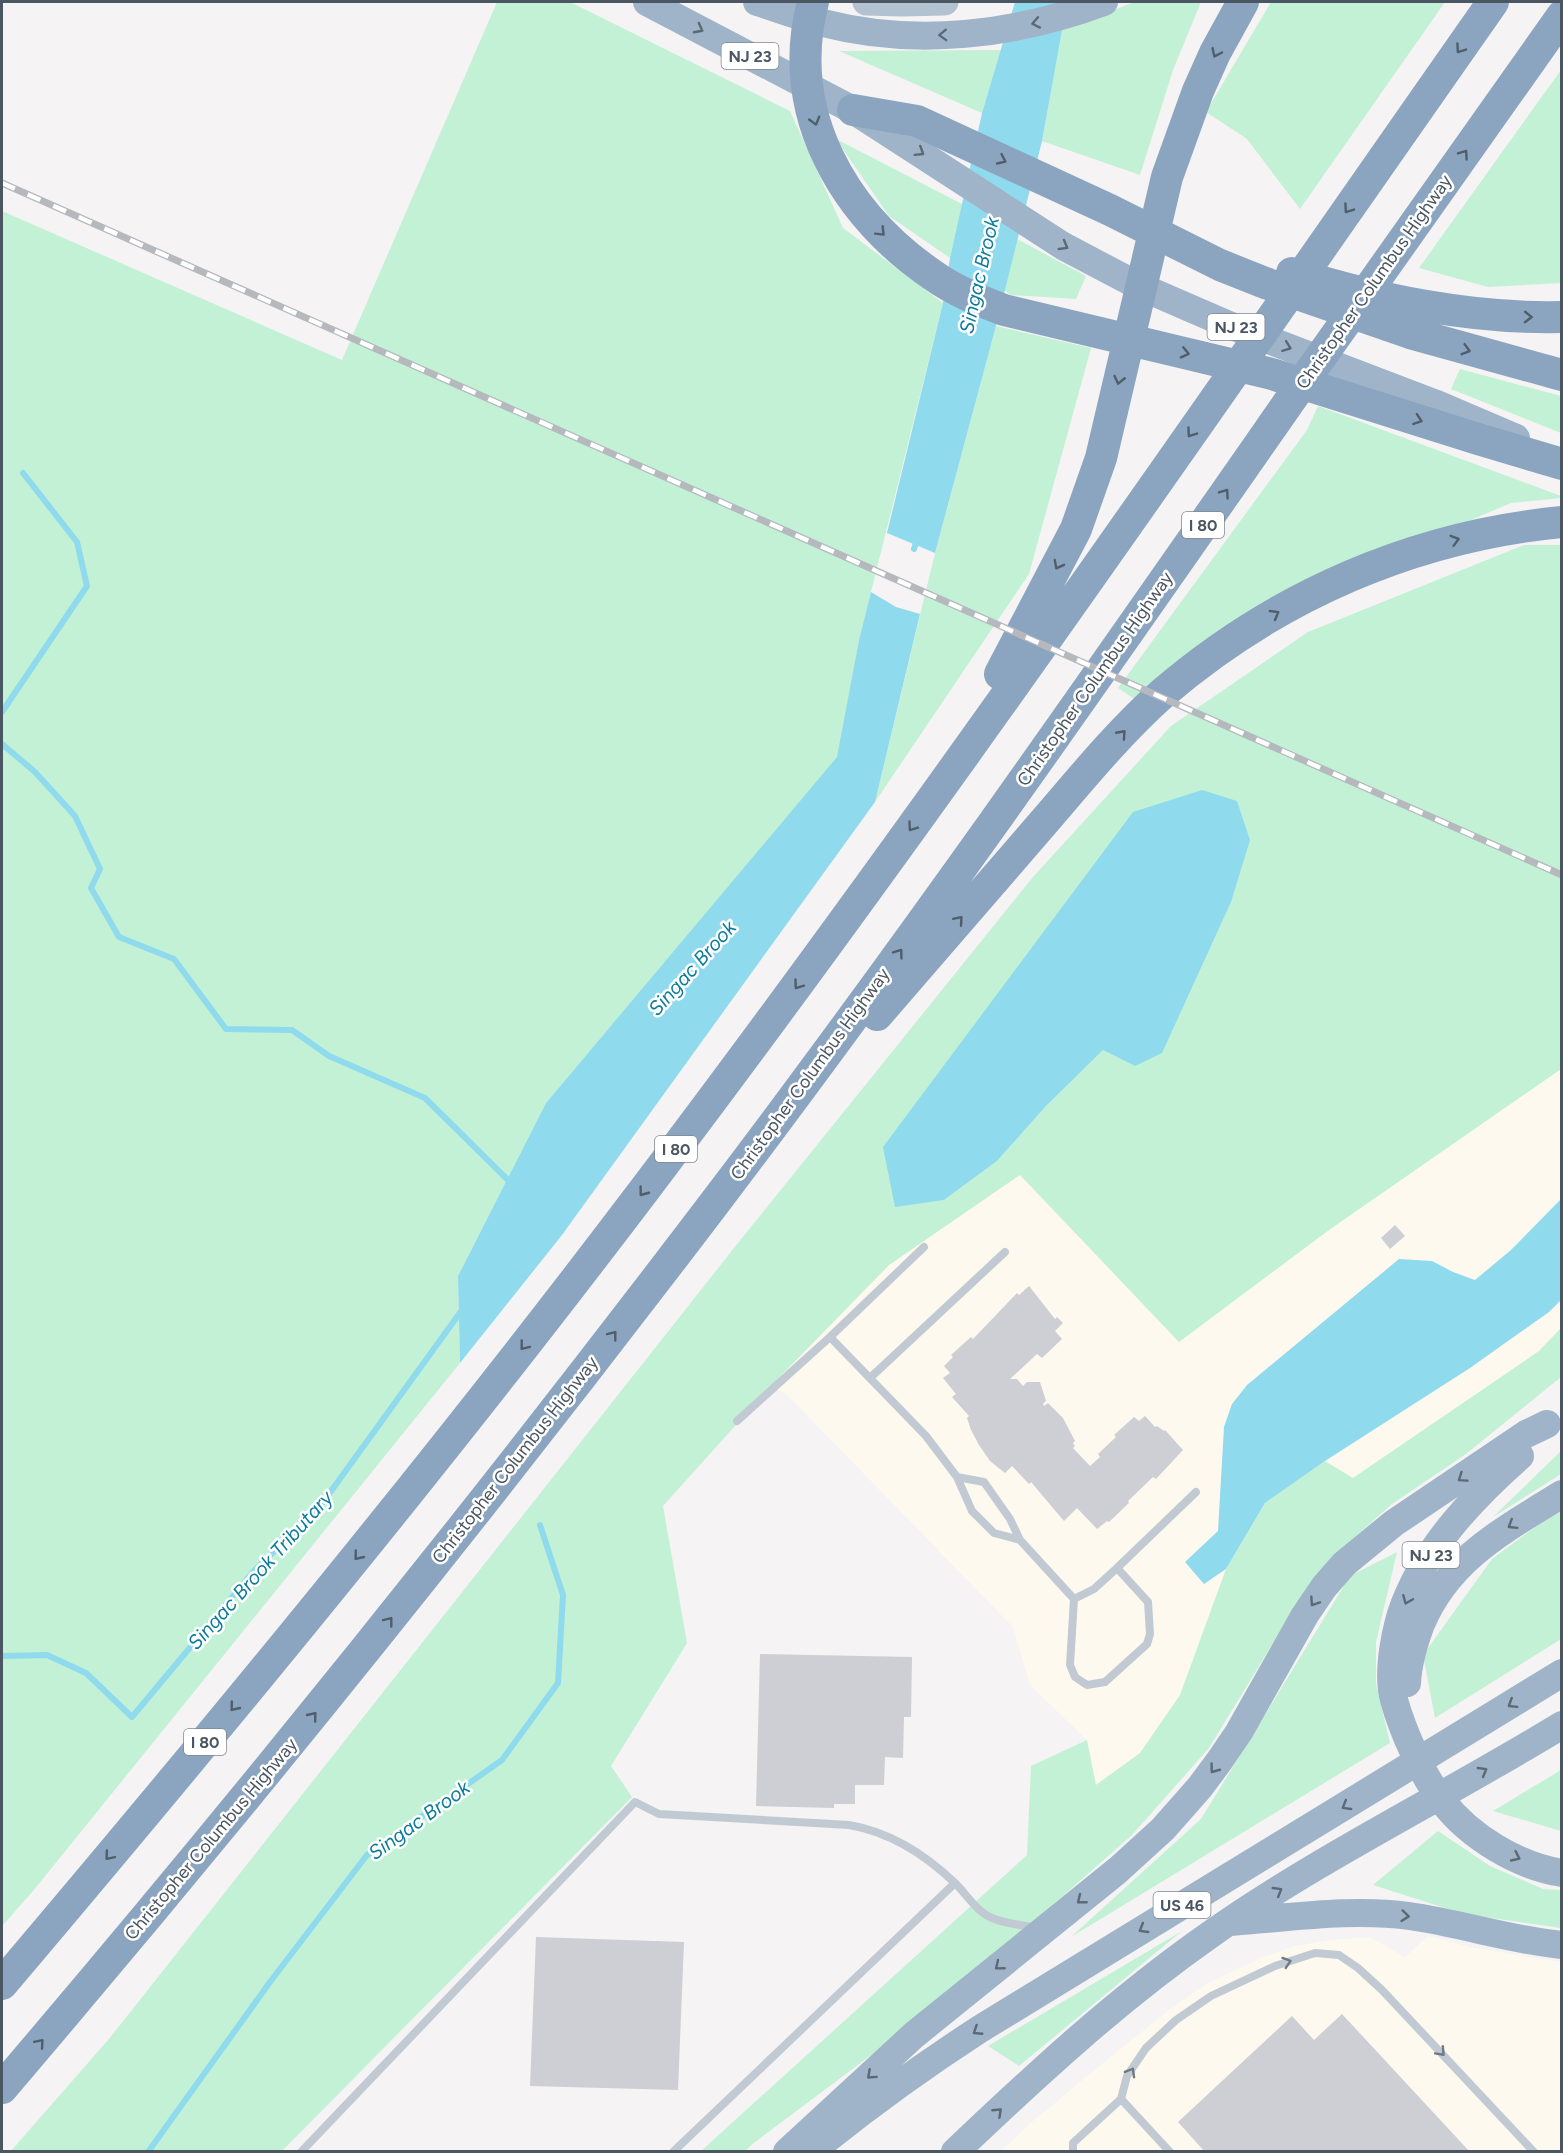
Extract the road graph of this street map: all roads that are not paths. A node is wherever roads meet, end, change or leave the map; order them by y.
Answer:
1 (647, 2) edge
2 (758, 2) edge
3 (813, 2) edge
4 (866, 2) edge
5 (945, 2) edge
6 (1104, 2) edge
7 (1243, 2) edge
8 (1493, 2) edge
9 (1562, 16) edge
10 (853, 110) junction
11 (1110, 210) junction
12 (1562, 316) edge
13 (1562, 375) edge
14 (1370, 391) junction
15 (1562, 458) edge
16 (1562, 464) edge
17 (1562, 522) edge
18 (946, 780) junction
19 (715, 1203) junction
20 (924, 1247) dead end
21 (1005, 1252) dead end
22 (830, 1337) junction
23 (870, 1378) junction
24 (1554, 1418) edge
25 (737, 1421) dead end
26 (957, 1477) junction
27 (1196, 1492) dead end
28 (1562, 1494) edge
29 (1020, 1540) junction
30 (1118, 1568) junction
31 (1074, 1599) junction
32 (1562, 1673) edge
33 (1402, 1721) junction
34 (1562, 1725) edge
35 (1562, 1873) edge
36 (955, 1883) junction
37 (1229, 1923) junction
38 (1044, 1929) junction
39 (1562, 1945) edge
40 (2, 1984) edge
41 (2, 2088) edge
42 (1121, 2099) junction
43 (302, 2151) edge
44 (673, 2151) edge
45 (786, 2151) edge
46 (813, 2151) edge
47 (955, 2151) edge
48 (1073, 2151) edge
49 (1170, 2151) edge
50 (1534, 2151) edge

1 -> 10 highway, NJ 23
6 -> 2 highway
3 -> 14 highway
4 - 5 main road
7 -> 18 highway
8 -> 18 highway, I 80
19 -> 9 highway, Christopher Columbus Highway / I 80
10 -> 11 highway
10 -> 14 highway, NJ 23
11 -> 12 highway
11 -> 13 highway
14 - 15 highway, NJ 23
14 -> 16 highway
19 -> 17 highway
18 -> 40 highway, I 80
41 -> 19 highway, Christopher Columbus Highway / I 80
20 - 22 lane
21 - 23 lane
22 - 23 lane
22 - 25 lane
23 - 26 lane
24 -> 33 highway, NJ 23
24 -> 38 highway
26 - 29 lane
26 - 29 lane
27 - 30 lane
28 -> 33 highway
29 - 31 lane
30 - 31 lane
30 - 31 lane
32 -> 46 highway, US 46
33 -> 35 highway, NJ 23
37 -> 34 highway, US 46
36 - 38 lane
36 - 43 lane
36 - 44 lane
37 -> 39 highway
47 -> 37 highway, US 46
38 -> 45 highway
42 - 48 lane
42 - 49 lane
42 -> 50 lane

